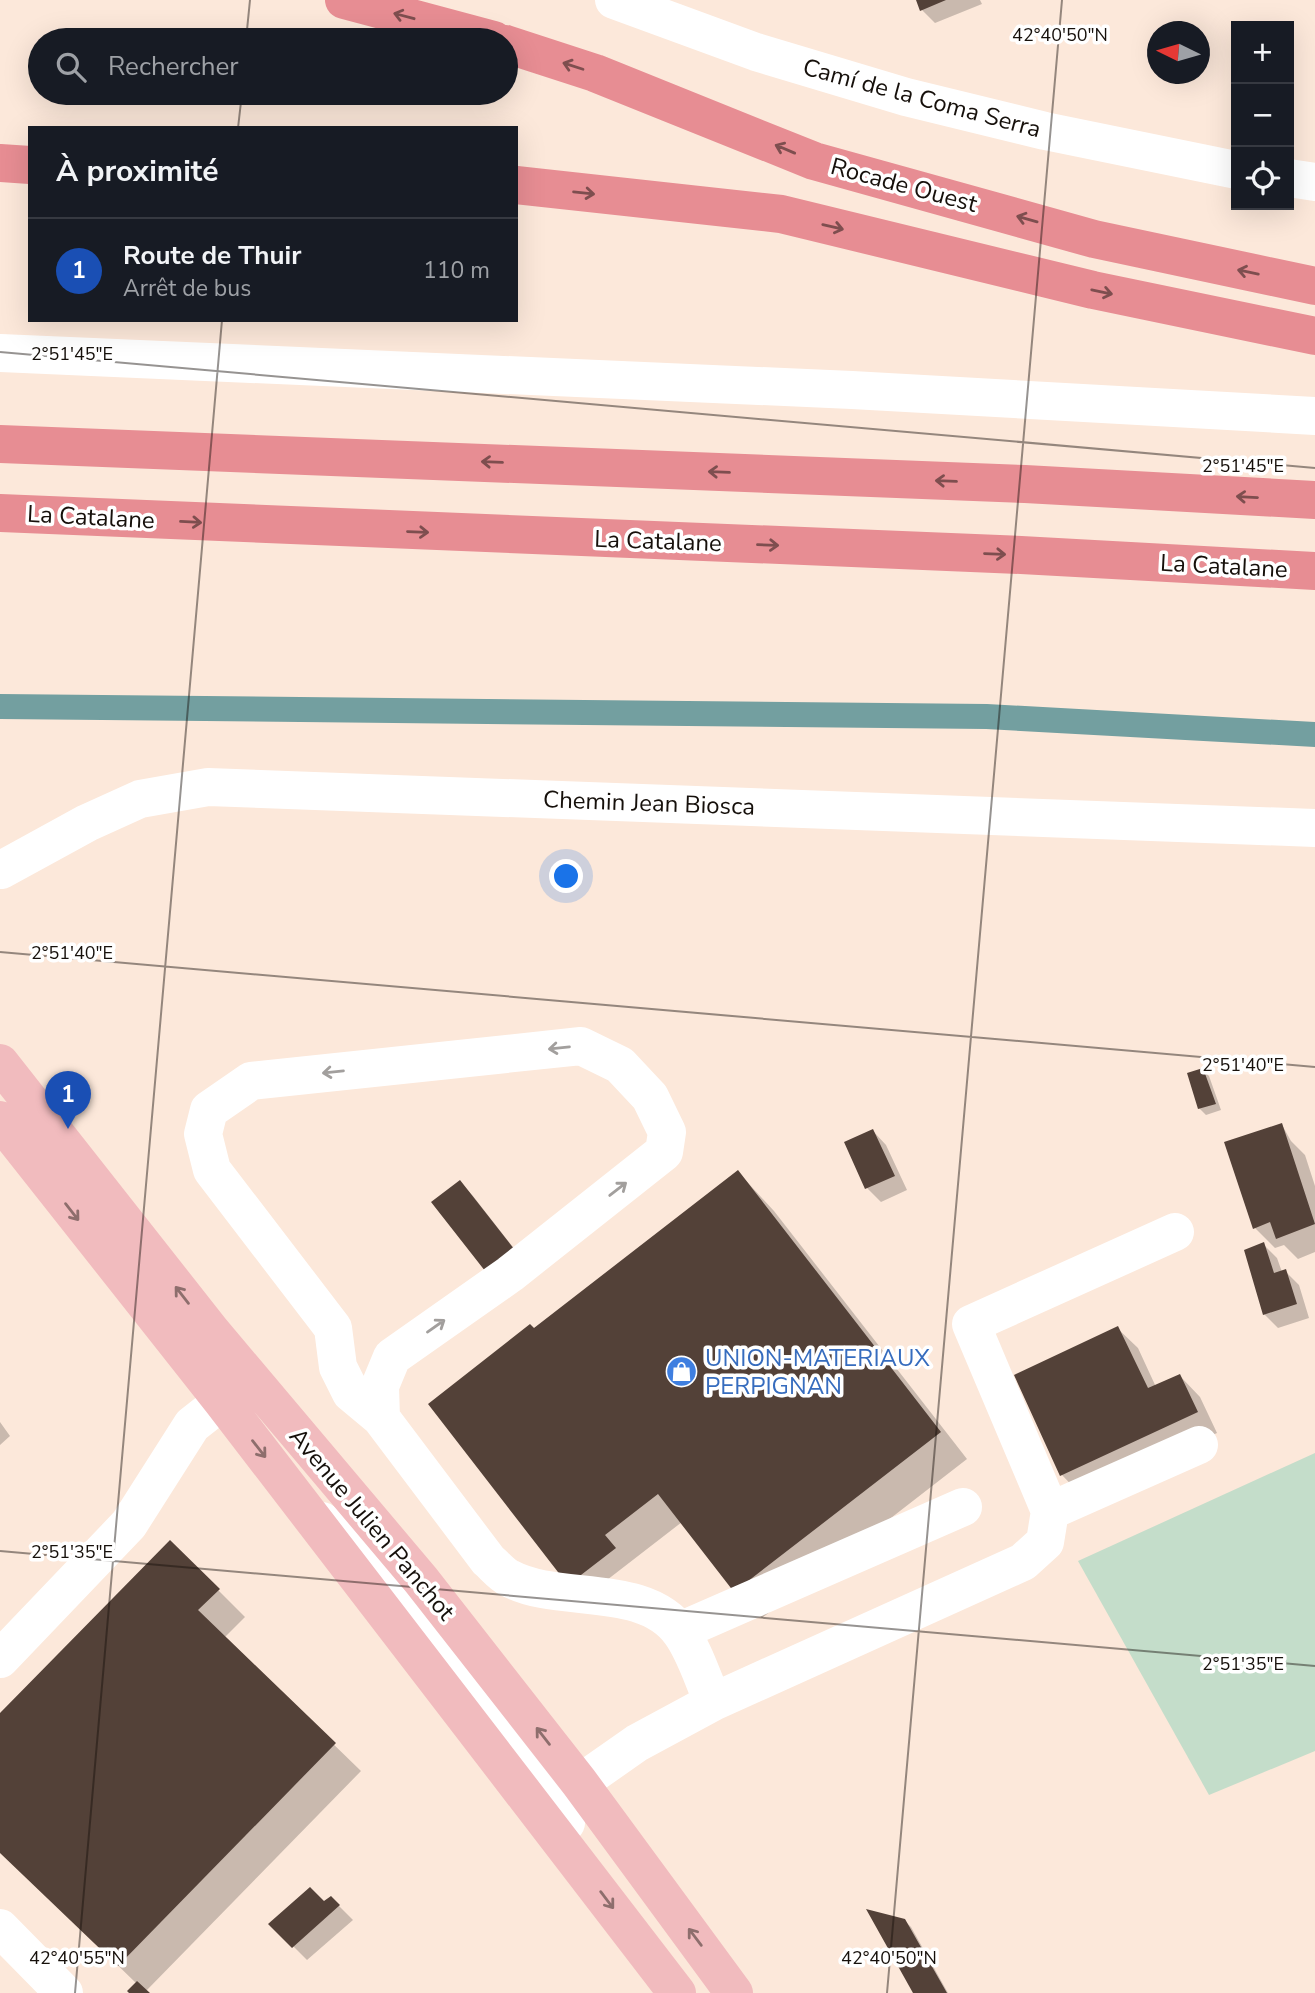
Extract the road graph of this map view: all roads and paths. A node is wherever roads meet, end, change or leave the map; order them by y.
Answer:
1 (344, 0) edge
2 (614, 0) edge
3 (449, 28) edge
4 (518, 48) edge
5 (0, 163) edge
6 (28, 165) edge
7 (1231, 169) edge
8 (1294, 179) edge
9 (1315, 182) edge
10 (518, 185) edge
11 (1315, 286) edge
12 (1315, 336) edge
13 (0, 353) edge
14 (1315, 416) edge
15 (0, 444) edge
16 (1315, 500) edge
17 (0, 513) edge
18 (1315, 571) edge
19 (1315, 828) edge
20 (0, 870) edge
21 (0, 1063) edge
22 (0, 1098) edge
23 (0, 1120) edge
24 (111, 1205) junction
25 (1175, 1232) dead end
26 (333, 1328) junction
27 (211, 1331) junction
28 (392, 1357) junction
29 (228, 1396) junction
30 (381, 1418) junction
31 (1199, 1445) dead end
32 (310, 1449) junction
33 (303, 1506) junction
34 (963, 1507) dead end
35 (1049, 1511) junction
36 (680, 1631) junction
37 (0, 1659) edge
38 (713, 1702) junction
39 (568, 1791) junction
40 (584, 1870) junction
41 (0, 1928) edge
42 (64, 1993) edge
43 (677, 1993) edge
44 (734, 1993) edge

3 -> 1 highway
2 - 7 street, Camí de la Coma Serra
11 -> 4 highway, Rocade Ouest
5 - 6 highway
8 - 9 street
10 -> 12 highway
13 - 14 street
16 -> 15 highway
17 -> 18 highway, La Catalane
19 - 20 street, Chemin Jean Biosca
21 - 24 main road, Avenue Julien Panchot
22 - 24 street
23 -> 29 main road, Avenue Julien Panchot
27 -> 24 main road, Avenue Julien Panchot
25 - 35 street
26 - 28 street
28 -> 26 street
26 - 30 street
27 - 29 street
27 - 32 main road, Avenue Julien Panchot
28 - 30 street
29 - 32 street
29 -> 33 main road, Avenue Julien Panchot
29 - 37 street
30 - 36 street
31 - 35 street
39 -> 32 main road, Avenue Julien Panchot
33 - 39 street
33 - 40 main road, Avenue Julien Panchot
34 - 36 street
35 - 38 street
36 - 38 street
38 - 39 street
39 - 40 street
44 -> 39 main road, Avenue Julien Panchot
40 -> 43 main road, Avenue Julien Panchot
41 - 42 street

